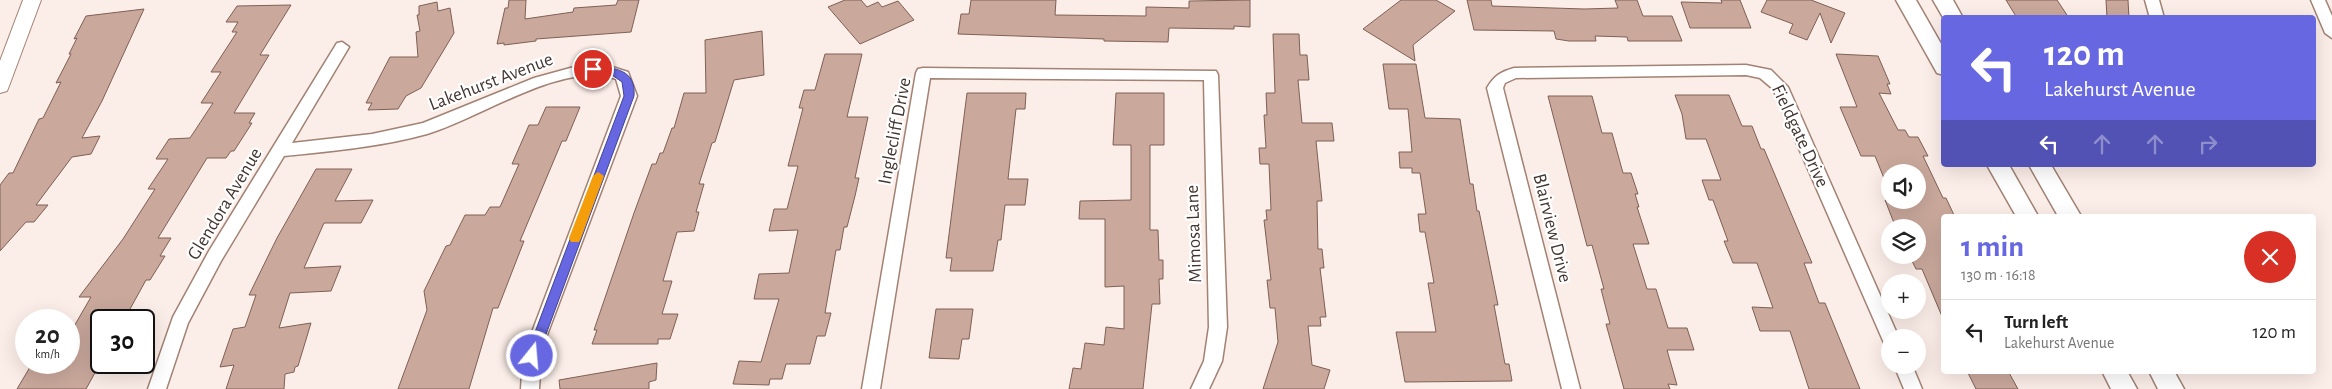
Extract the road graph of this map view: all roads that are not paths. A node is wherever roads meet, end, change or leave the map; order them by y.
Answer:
1 (32, 0) edge
2 (1906, 0) edge
3 (1943, 0) edge
4 (2152, 0) edge
5 (2318, 0) edge
6 (1951, 15) edge
7 (2156, 15) edge
8 (2332, 33) edge
9 (342, 46) dead end
10 (1941, 63) edge
11 (1211, 74) joint
12 (1500, 79) joint
13 (0, 86) edge
14 (280, 150) junction
15 (1999, 167) edge
16 (2041, 167) edge
17 (2026, 214) edge
18 (2069, 214) edge
19 (1886, 329) edge
20 (1907, 374) edge
21 (2116, 374) edge
22 (2163, 374) edge
23 (157, 389) edge
24 (530, 389) edge
25 (871, 389) edge
26 (1200, 389) edge
27 (1571, 389) edge
28 (1913, 389) edge
29 (2124, 389) edge
30 (2171, 389) edge

1 - 13 street
2 - 10 main road
3 - 6 main road
4 - 7 street
5 - 8 street
9 - 14 street, Glendora Avenue
11 - 25 street, Inglecliff Drive
11 - 26 street, Mimosa Lane
12 - 19 street, Fieldgate Drive
12 - 27 street, Blairview Drive
14 - 23 street, Glendora Avenue
14 - 24 street, Lakehurst Avenue
15 - 17 main road
16 - 18 main road
20 - 28 street
21 - 29 main road
22 - 30 main road

